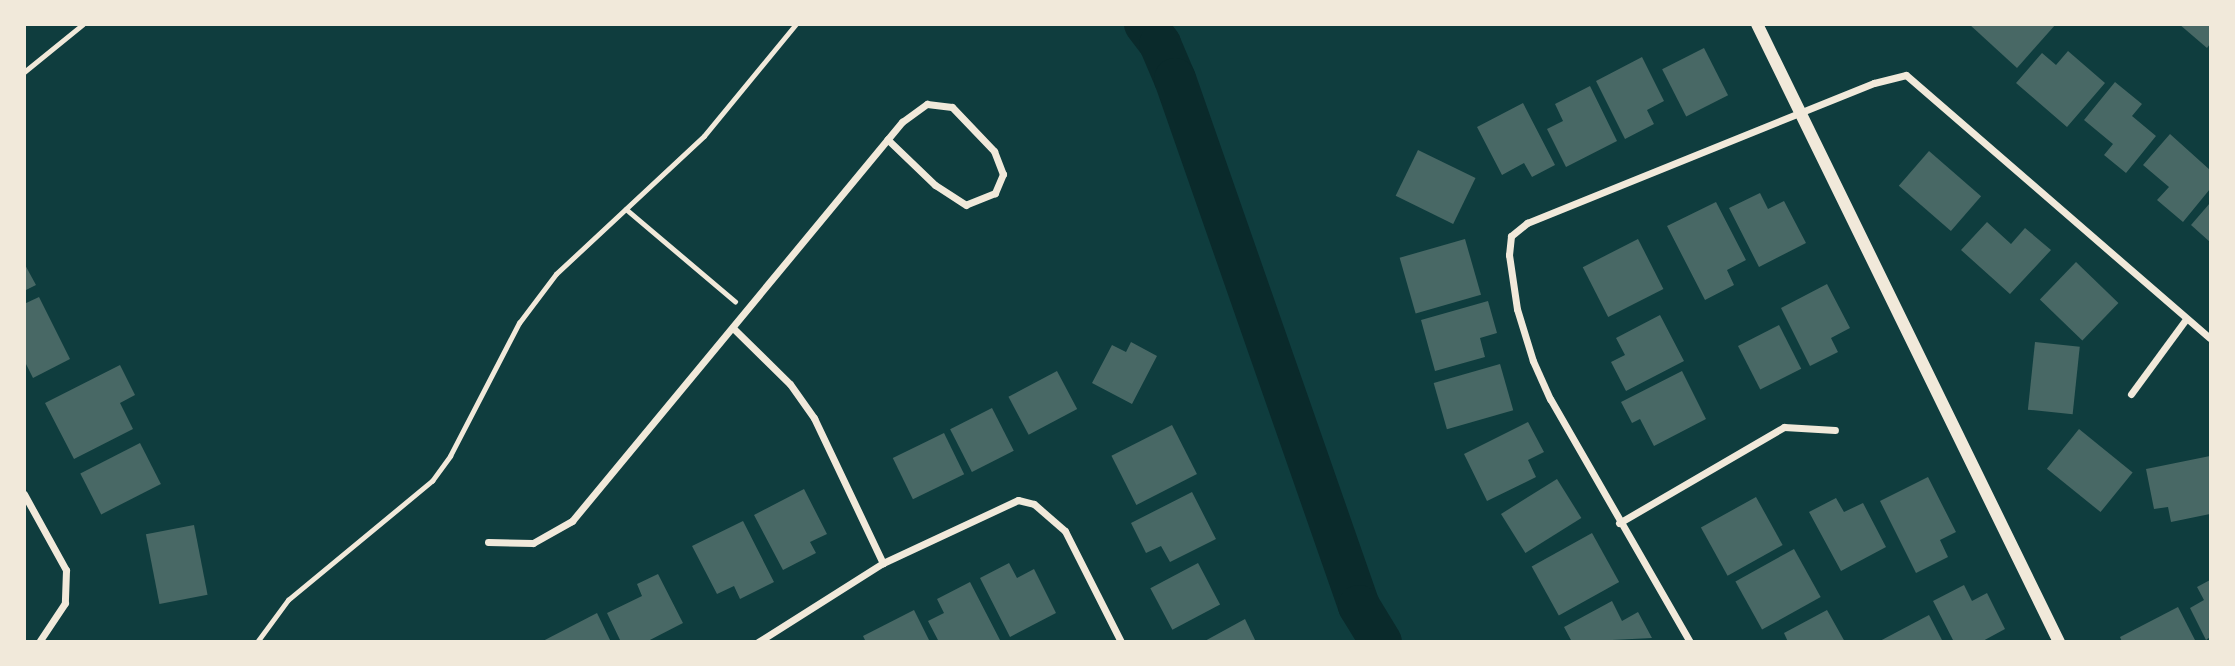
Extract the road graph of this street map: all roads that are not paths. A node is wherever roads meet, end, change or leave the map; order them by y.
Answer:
1 (82, 24) edge
2 (1757, 24) edge
3 (24, 72) edge
4 (1801, 113) junction
5 (887, 139) junction
6 (2186, 319) junction
7 (734, 329) junction
8 (2210, 338) edge
9 (2131, 394) dead end
10 (1835, 430) dead end
11 (24, 494) edge
12 (1619, 523) junction
13 (488, 542) dead end
14 (883, 563) junction
15 (40, 642) edge
16 (758, 642) edge
17 (1122, 642) edge
18 (1690, 642) edge
19 (2059, 642) edge

1 - 3 lane
2 - 4 street
4 - 6 street
4 - 12 street
4 - 19 street
5 - 5 street
5 - 7 street
6 - 8 street
6 - 9 street
7 - 13 street
7 - 14 street
10 - 12 street
11 - 15 street
12 - 18 street
14 - 16 street
14 - 17 street

